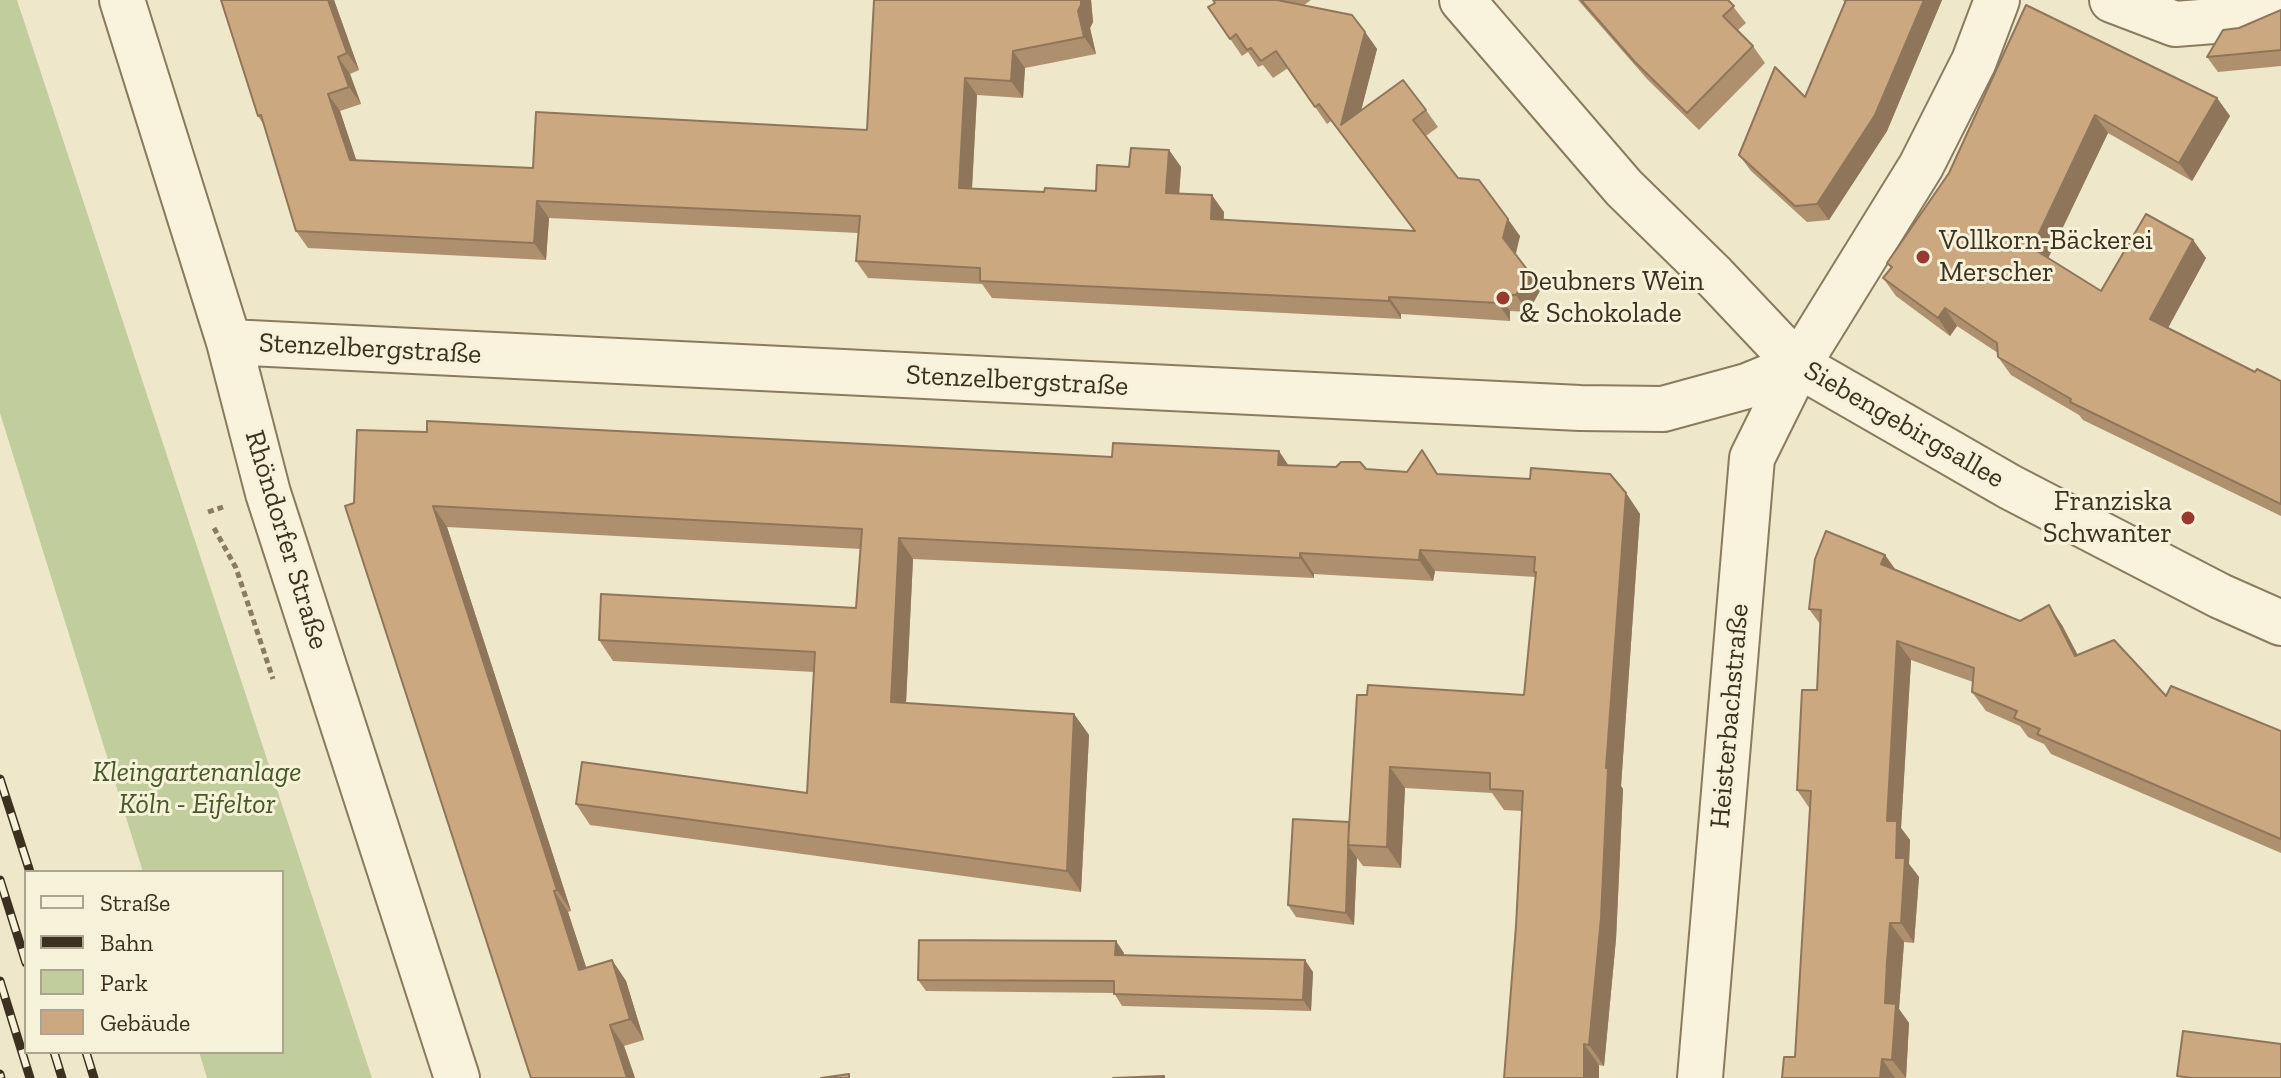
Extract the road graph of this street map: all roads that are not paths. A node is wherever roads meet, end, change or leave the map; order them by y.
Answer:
1 (122, 0) edge
2 (1462, 0) edge
3 (1997, 0) edge
4 (2112, 0) edge
5 (2279, 0) edge
6 (229, 342) junction
7 (1798, 365) junction
8 (2281, 623) edge
9 (457, 1078) edge
10 (1700, 1078) edge

1 - 6 street, Rhöndorfer Straße
2 - 7 street, Siebengebirgsallee
3 - 7 street, Heisterbachstraße
4 - 5 street
6 - 7 street, Stenzelbergstraße
6 - 9 street, Rhöndorfer Straße
7 - 8 street, Siebengebirgsallee
7 - 10 street, Heisterbachstraße

